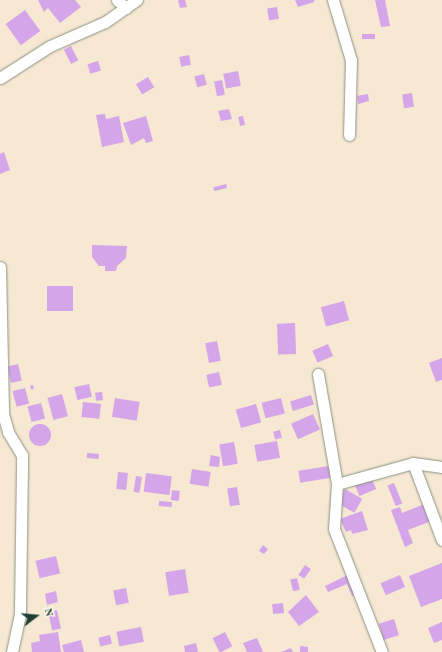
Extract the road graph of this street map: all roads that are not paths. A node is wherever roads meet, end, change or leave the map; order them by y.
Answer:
1 (117, 0) edge
2 (137, 0) edge
3 (333, 0) edge
4 (126, 8) junction
5 (0, 78) edge
6 (349, 135) dead end
7 (0, 268) edge
8 (318, 374) dead end
9 (2, 425) edge
10 (413, 463) junction
11 (442, 467) edge
12 (337, 484) junction
13 (442, 540) edge
14 (12, 652) edge
15 (382, 652) edge

1 - 4 street
2 - 4 street
3 - 6 street
4 - 5 street
7 - 9 street
8 - 12 street
9 - 14 street
10 - 11 street
10 - 12 street
10 - 13 street
12 - 15 street

